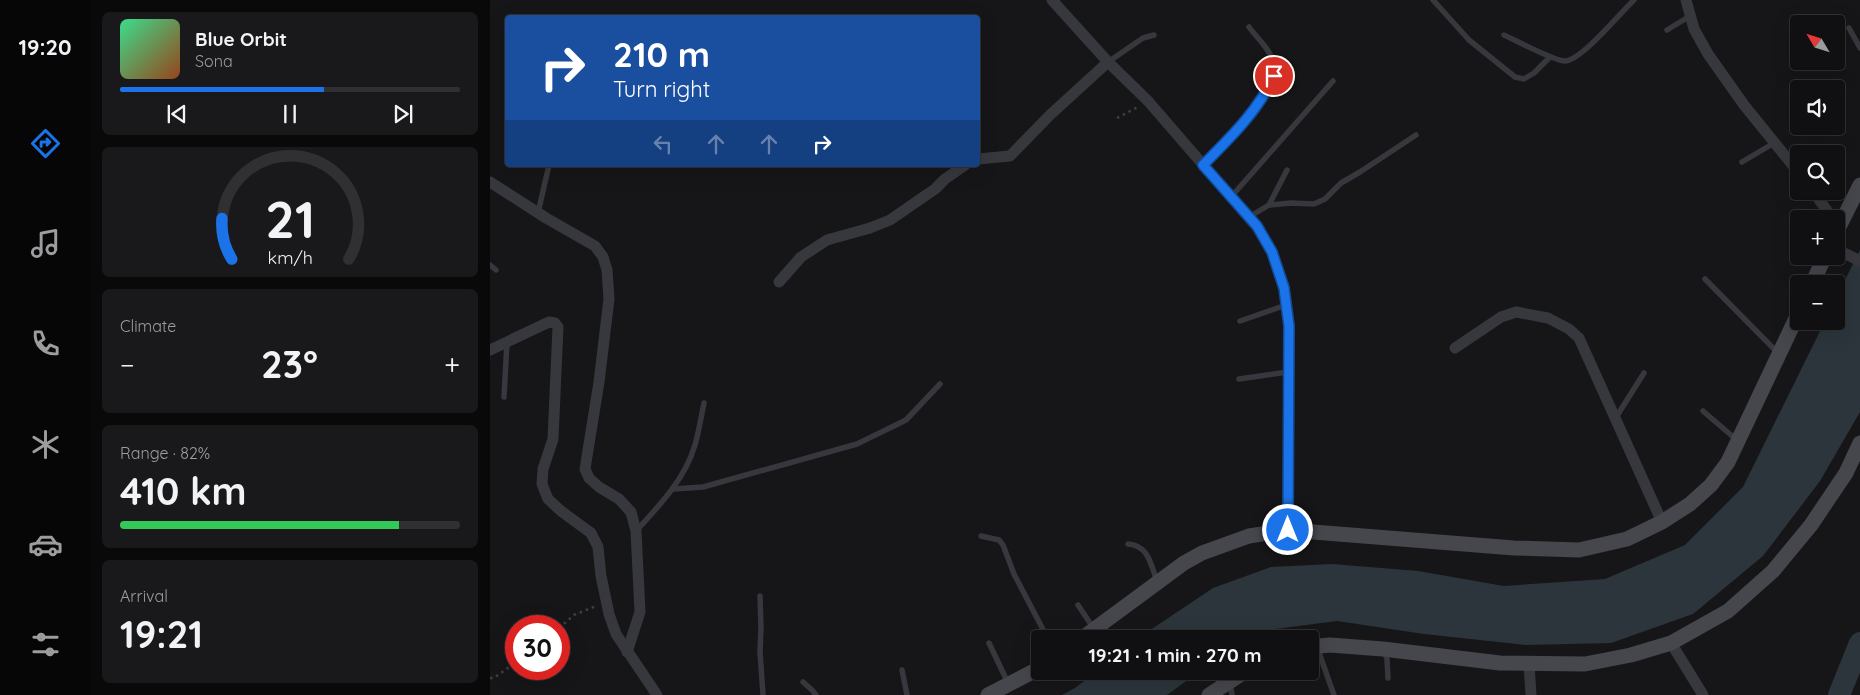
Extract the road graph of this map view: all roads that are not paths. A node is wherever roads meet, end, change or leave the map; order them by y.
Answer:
1 (1052, 0) edge
2 (1433, 0) edge
3 (1634, 0) edge
4 (1686, 0) edge
5 (1690, 16) junction
6 (1249, 27) dead end
7 (1849, 28) dead end
8 (1666, 30) dead end
9 (1154, 35) dead end
10 (1504, 35) dead end
11 (1860, 48) edge
12 (1550, 57) junction
13 (1108, 62) junction
14 (1333, 81) dead end
15 (1416, 134) dead end
16 (1774, 142) junction
17 (980, 159) edge
18 (1742, 162) dead end
19 (1790, 162) edge
20 (1203, 165) junction
21 (549, 167) edge
22 (962, 167) edge
23 (1287, 170) dead end
24 (490, 182) edge
25 (1860, 186) edge
26 (1231, 197) junction
27 (1270, 206) junction
28 (1845, 210) edge
29 (538, 213) junction
30 (1249, 217) junction
31 (1845, 254) edge
32 (1860, 261) edge
33 (490, 265) edge
34 (496, 270) dead end
35 (1705, 279) dead end
36 (779, 282) dead end
37 (1286, 305) junction
38 (1240, 321) dead end
39 (1790, 330) edge
40 (507, 342) junction
41 (1455, 348) dead end
42 (490, 350) edge
43 (1779, 354) junction
44 (1288, 372) junction
45 (1644, 372) dead end
46 (1239, 379) dead end
47 (940, 384) dead end
48 (504, 398) dead end
49 (704, 403) dead end
50 (1703, 411) dead end
51 (1615, 419) junction
52 (1738, 441) junction
53 (1860, 443) edge
54 (673, 489) junction
55 (1662, 522) junction
56 (1288, 530) junction
57 (636, 531) junction
58 (981, 536) dead end
59 (1128, 544) dead end
60 (1158, 581) junction
61 (760, 596) dead end
62 (1078, 605) dead end
63 (1094, 629) joint
64 (1043, 630) edge
65 (989, 643) dead end
66 (1671, 643) junction
67 (1319, 646) edge
68 (1383, 649) junction
69 (627, 652) junction
70 (1319, 660) edge
71 (1529, 664) junction
72 (902, 670) dead end
73 (1031, 673) edge
74 (1388, 678) dead end
75 (803, 682) dead end
76 (1009, 685) junction
77 (1231, 688) edge
78 (657, 695) edge
79 (762, 695) edge
80 (816, 695) edge
81 (906, 695) edge
82 (988, 695) edge
83 (1209, 695) edge
84 (1334, 695) edge
85 (1531, 695) edge
86 (1703, 695) edge

1 - 13 street
2 - 12 lane
3 - 12 lane
4 - 5 street
5 - 8 lane
5 - 16 street
6 - 20 lane
7 - 11 lane
9 - 13 lane
10 - 12 lane
13 - 17 street
13 - 20 street
14 - 26 lane
15 - 27 lane
16 - 18 lane
16 - 19 street
20 - 26 street
21 - 29 lane
22 - 36 street
23 - 27 lane
24 - 29 street
25 - 28 street
26 - 30 street
27 - 30 lane
29 - 57 street
30 - 37 street
31 - 32 street
33 - 34 lane
35 - 43 lane
37 - 38 lane
37 - 44 street
39 - 43 street
40 - 42 street
40 - 48 lane
40 - 69 street
41 - 51 street
43 - 52 street
44 - 46 lane
44 - 56 street
45 - 51 lane
47 - 54 lane
49 - 54 lane
50 - 52 lane
51 - 55 street
52 - 55 street
53 - 66 street
54 - 57 lane
55 - 56 street
56 - 60 street
57 - 69 street
58 - 64 lane
59 - 60 lane
60 - 63 street
61 - 79 lane
62 - 63 lane
65 - 76 lane
66 - 71 street
66 - 86 street
67 - 68 street
68 - 71 street
68 - 74 lane
69 - 78 street
70 - 84 lane
71 - 85 street
72 - 81 lane
73 - 76 street
75 - 80 lane
76 - 82 street
77 - 83 street

